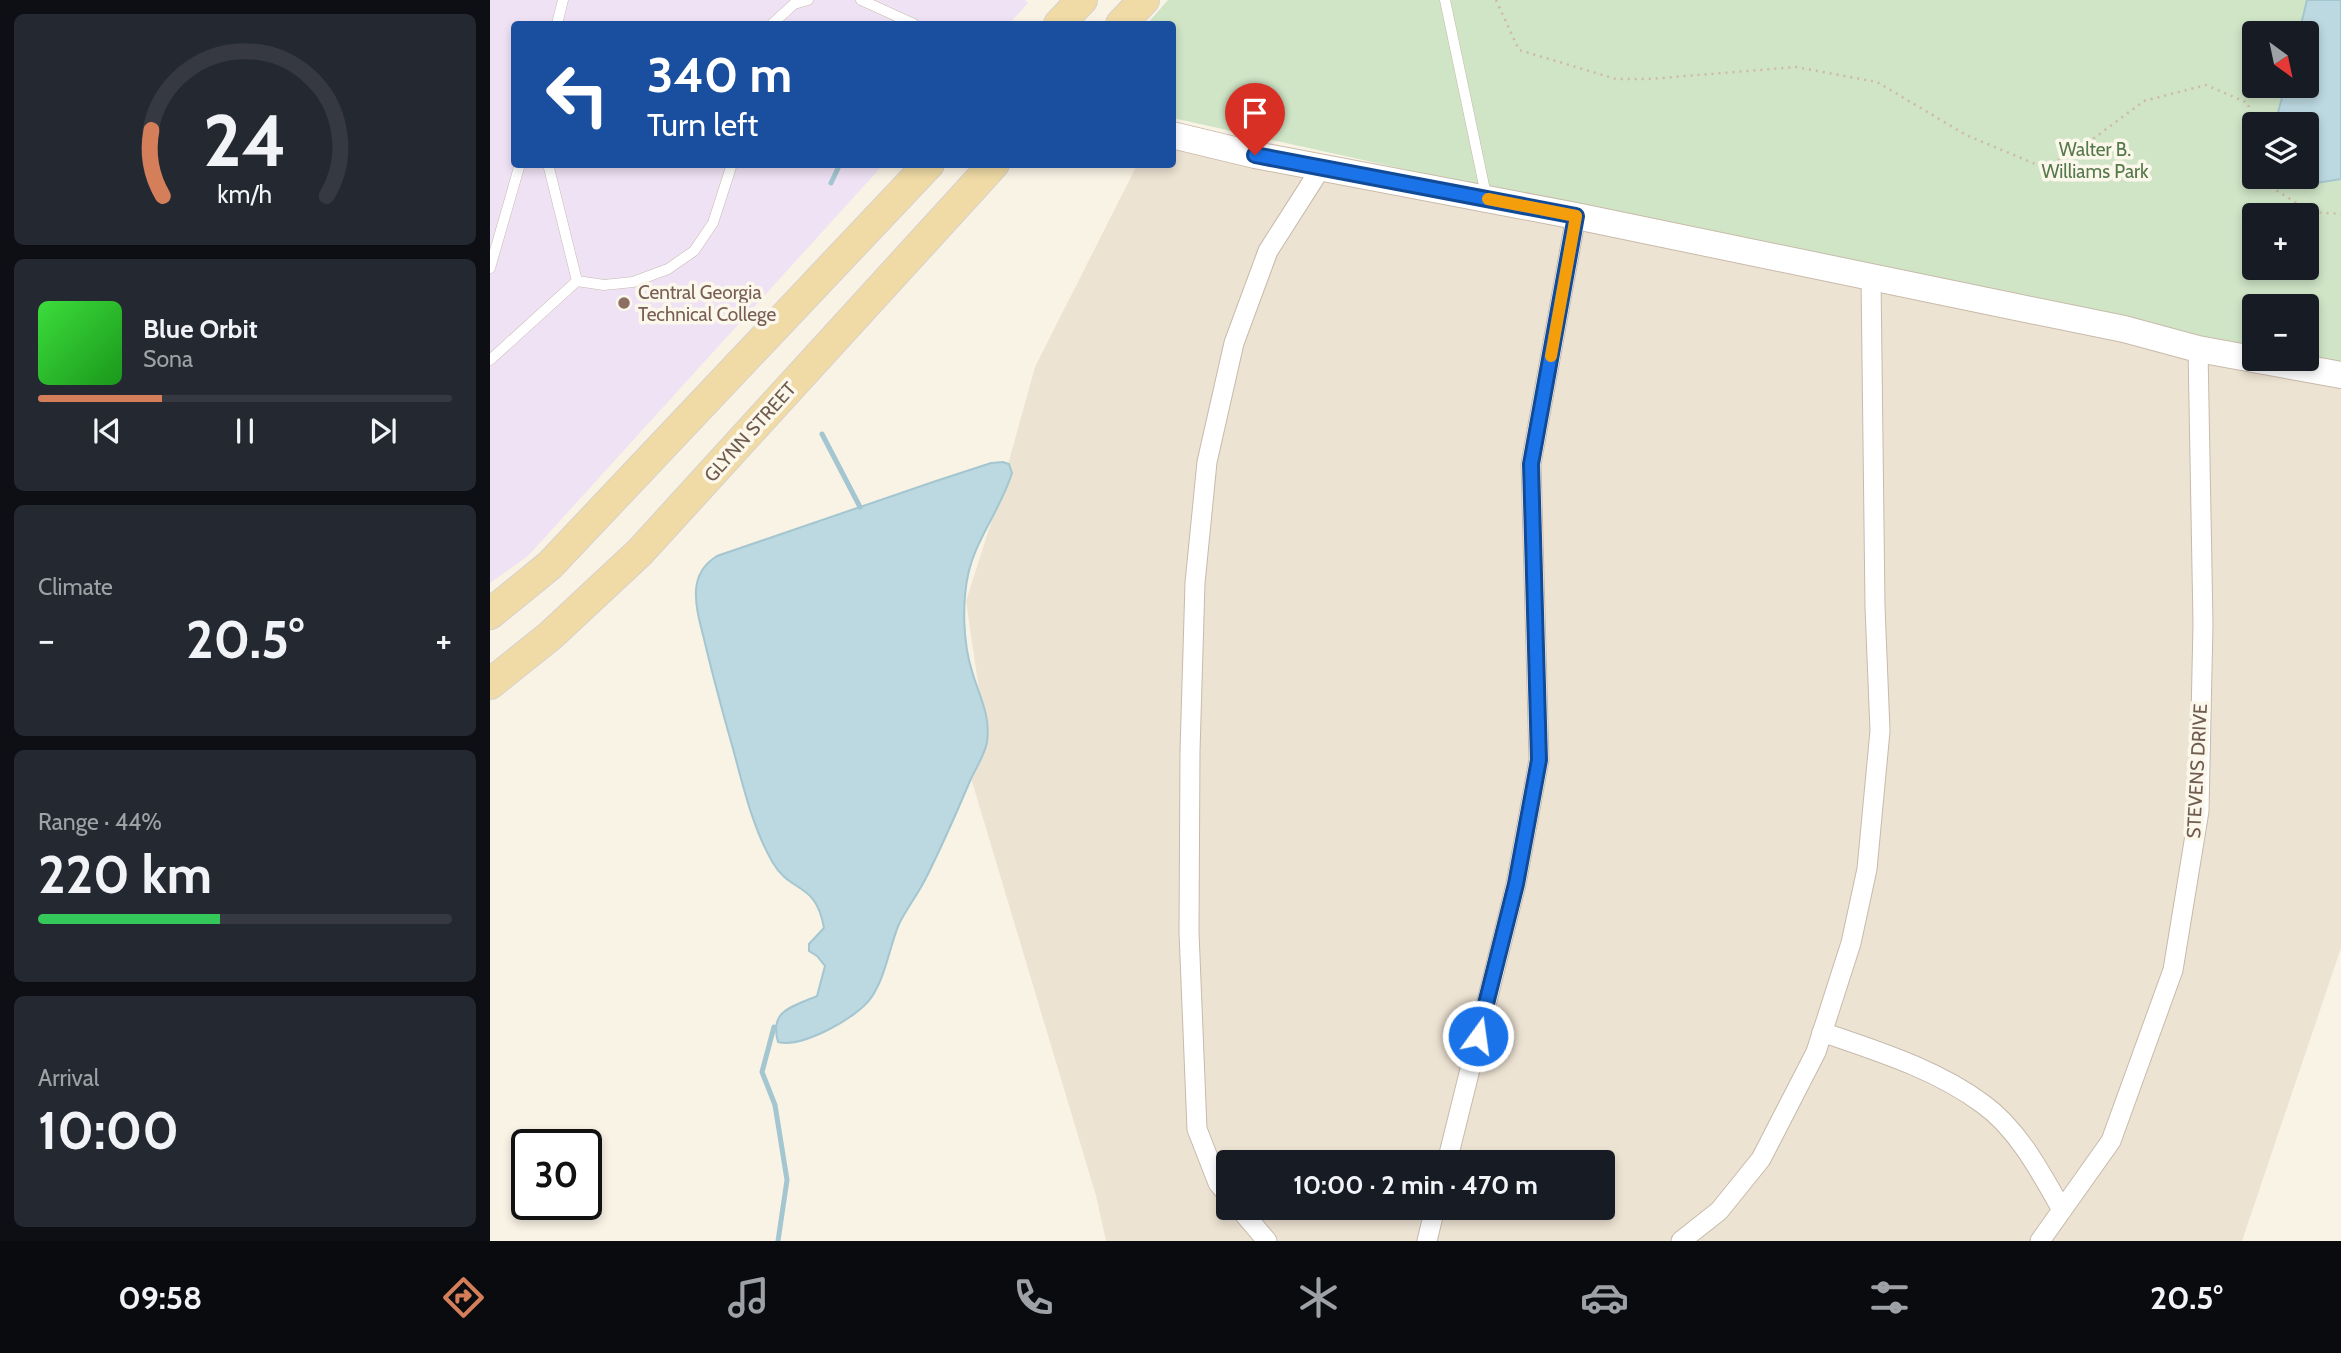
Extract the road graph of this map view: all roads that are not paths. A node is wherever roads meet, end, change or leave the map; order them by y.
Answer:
1 (563, 0) edge
2 (808, 0) edge
3 (860, 0) edge
4 (1082, 0) edge
5 (1445, 0) edge
6 (792, 2) edge
7 (558, 21) edge
8 (775, 21) edge
9 (907, 21) edge
10 (1062, 21) edge
11 (1176, 136) edge
12 (519, 168) edge
13 (549, 168) edge
14 (731, 168) edge
15 (925, 168) edge
16 (992, 168) edge
17 (1321, 168) junction
18 (1487, 199) junction
19 (1576, 216) junction
20 (490, 268) edge
21 (1871, 277) junction
22 (577, 281) junction
23 (2198, 349) junction
24 (490, 360) edge
25 (2341, 375) edge
26 (490, 614) edge
27 (490, 684) edge
28 (1822, 1032) junction
29 (1450, 1150) edge
30 (1216, 1178) edge
31 (2062, 1210) junction
32 (1249, 1220) edge
33 (1432, 1220) edge
34 (1267, 1241) edge
35 (1427, 1241) edge
36 (1681, 1241) edge
37 (2040, 1241) edge

1 - 7 lane
2 - 6 lane
3 - 9 lane
4 - 10 main road
5 - 18 lane
6 - 8 lane
11 - 17 main road
12 - 20 lane
13 - 22 lane
14 - 22 lane
15 - 26 main road
16 - 27 main road, GLYNN STREET
17 - 18 main road
17 - 30 street
18 - 19 main road
19 - 21 main road
19 - 29 street
21 - 23 main road
21 - 28 street
22 - 24 lane
23 - 25 main road
23 - 31 street, STEVENS DRIVE
28 - 31 street
28 - 36 street
31 - 37 street, STEVENS DRIVE
32 - 34 street
33 - 35 street

